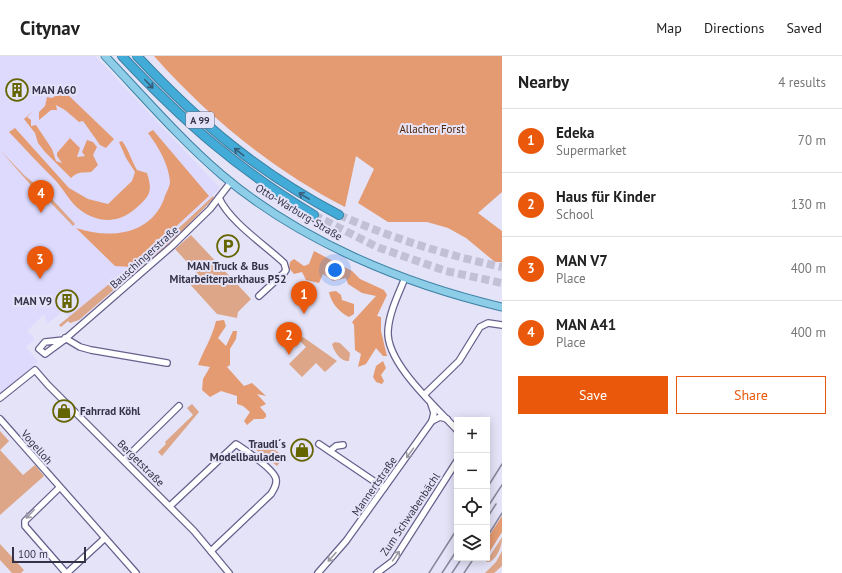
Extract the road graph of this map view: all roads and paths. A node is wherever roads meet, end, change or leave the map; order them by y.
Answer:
1 (105, 56) edge
2 (122, 56) edge
3 (137, 56) edge
4 (231, 182) junction
5 (219, 198) junction
6 (314, 215) tunnel mouth
7 (338, 215) tunnel mouth
8 (405, 278) junction
9 (259, 296) dead end
10 (502, 307) edge
11 (502, 325) edge
12 (167, 362) dead end
13 (425, 394) junction
14 (0, 398) edge
15 (179, 406) dead end
16 (0, 419) edge
17 (447, 419) junction
18 (432, 421) junction
19 (454, 427) edge
20 (319, 444) dead end
21 (343, 445) dead end
22 (330, 451) junction
23 (124, 460) junction
24 (454, 467) edge
25 (59, 488) junction
26 (384, 488) junction
27 (170, 506) junction
28 (104, 539) junction
29 (211, 551) junction
30 (67, 573) edge
31 (136, 573) edge
32 (230, 573) edge
33 (318, 573) edge
34 (377, 573) edge

1 - 4 main road, Otto-Warburg-Straße
2 -> 6 highway, A 99
7 -> 3 highway, A 99
4 - 5 street, Bauschingerstraße
4 - 8 main road, Otto-Warburg-Straße
5 - 9 street
5 - 12 street, Bauschingerstraße
8 - 10 main road, Otto-Warburg-Straße
8 - 13 street
11 - 13 street
13 - 17 street
13 - 18 street
14 - 23 street, Bergetstraße
15 - 23 street
16 - 25 street, Vogelloh
17 - 18 street
17 - 19 street
18 -> 26 street, Mannertstraße
20 - 22 street
21 - 22 street
22 - 26 street
23 - 27 street, Bergetstraße
34 -> 24 street, Zum Schwabenbächl
25 - 28 street, Vogelloh
25 -> 30 street
26 -> 33 street, Mannertstraße
27 - 29 street, Bergetstraße
27 - 29 street
28 - 30 street
28 - 31 street, Vogelloh
29 - 32 street, Bergetstraße

